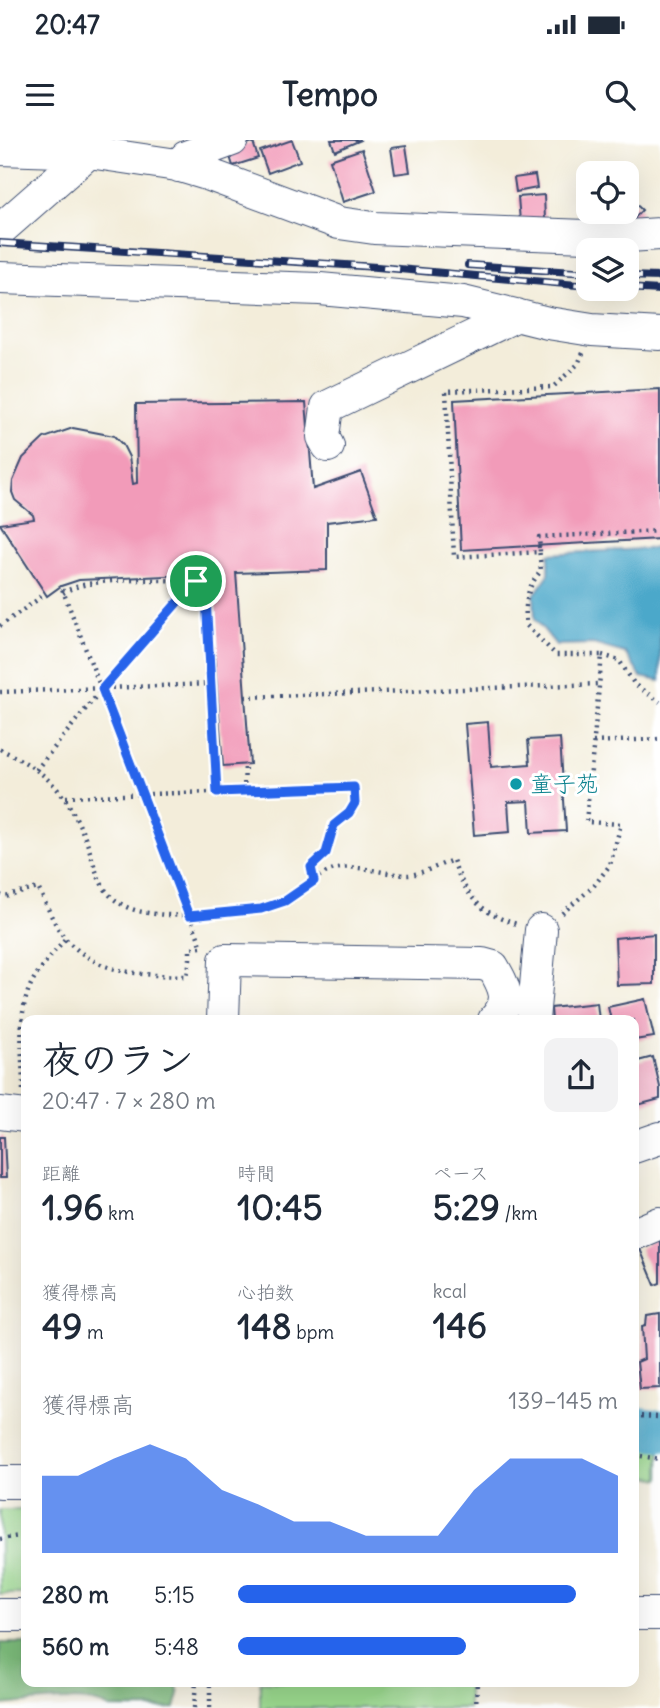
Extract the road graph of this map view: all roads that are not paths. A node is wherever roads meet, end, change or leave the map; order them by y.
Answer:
1 (232, 140) edge
2 (91, 146) edge
3 (0, 149) edge
4 (179, 166) junction
5 (0, 230) edge
6 (660, 234) edge
7 (0, 278) edge
8 (517, 315) junction
9 (660, 334) edge
10 (328, 446) dead end
11 (541, 930) road end
12 (223, 1015) edge
13 (499, 1015) edge
14 (533, 1015) edge
15 (660, 1138) edge
16 (639, 1145) edge
17 (660, 1223) edge
18 (639, 1232) edge
19 (0, 1482) edge
20 (21, 1482) edge
21 (639, 1614) edge
22 (660, 1614) edge
23 (0, 1615) edge
24 (21, 1615) edge

1 - 4 street
2 - 3 street
2 - 4 street
2 - 5 street
4 - 6 street
7 - 8 street
8 - 9 street
8 - 10 street
11 - 14 street
12 - 13 street
15 - 16 street
17 - 18 street
19 - 20 street
21 - 22 street
23 - 24 street

